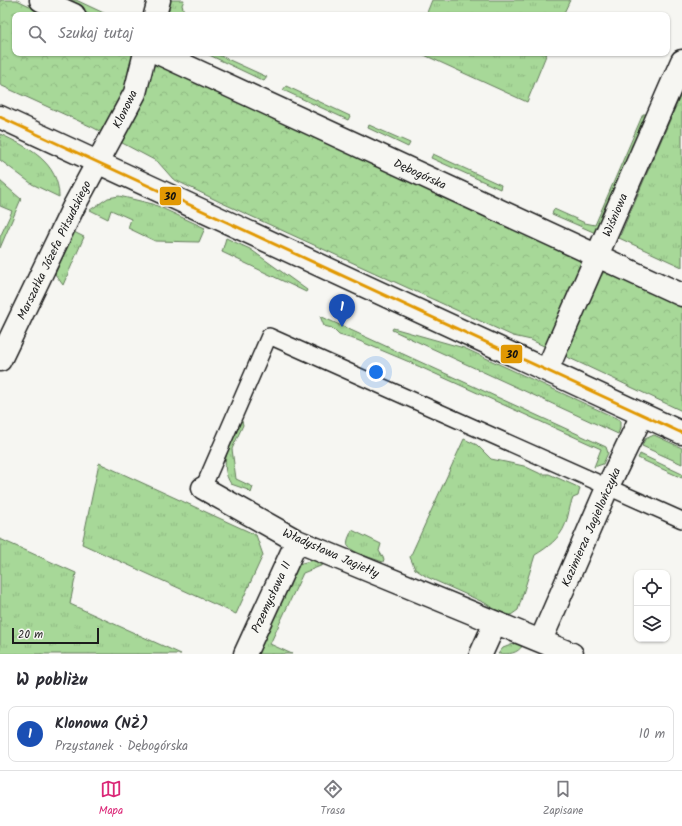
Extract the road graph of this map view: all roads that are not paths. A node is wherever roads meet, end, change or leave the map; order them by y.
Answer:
1 (41, 0) edge
2 (159, 0) edge
3 (67, 12) edge
4 (156, 12) edge
5 (144, 56) edge
6 (164, 56) edge
7 (682, 61) edge
8 (0, 117) edge
9 (98, 162) junction
10 (597, 256) junction
11 (682, 295) edge
12 (0, 360) edge
13 (547, 370) junction
14 (642, 415) junction
15 (682, 433) edge
16 (608, 486) junction
17 (203, 488) joint
18 (682, 520) edge
19 (297, 541) junction
20 (495, 623) junction
21 (541, 640) junction
22 (245, 654) edge
23 (481, 654) edge
24 (572, 654) edge

1 - 3 street
2 - 4 street
5 - 9 street, Klonowa
6 - 10 street, Dębogórska
7 - 10 street, Wiśniowa
8 - 9 street
9 - 12 street, Marszałka Józefa Piłsudskiego
9 - 13 street
10 - 11 street, Dębogórska
10 - 13 street, Wiśniowa
13 - 14 street
14 - 15 street
14 - 16 street, Kazimierza Jagiellończyka
16 - 17 lane, Władysława Jagiełły
16 - 18 lane
16 - 21 street, Kazimierza Jagiellończyka
17 - 19 street, Władysława Jagiełły
19 - 20 street, Władysława Jagiełły
19 - 22 street, Przemysława II
20 - 21 street, Władysława Jagiełły
20 - 23 street
21 - 24 street, Władysława Jagiełły

